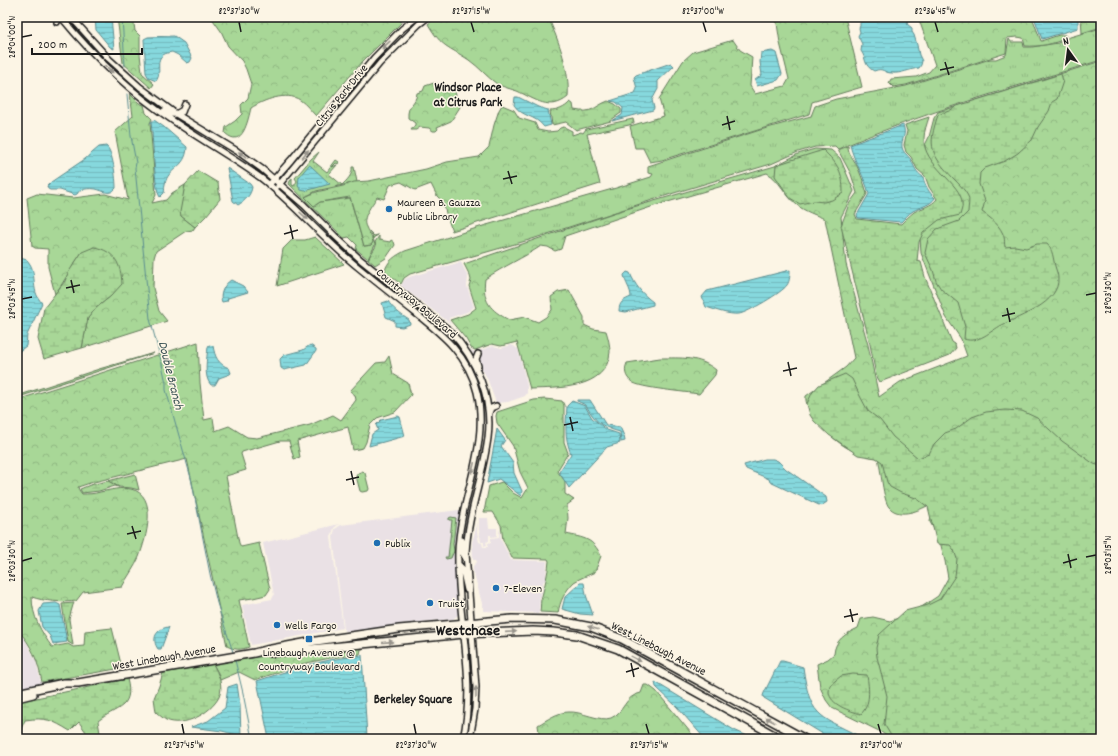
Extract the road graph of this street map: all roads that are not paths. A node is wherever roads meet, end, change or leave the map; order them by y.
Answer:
1 (71, 17) edge
2 (417, 17) edge
3 (428, 17) edge
4 (60, 19) edge
5 (98, 48) junction
6 (133, 91) junction
7 (186, 104) dead end
8 (181, 111) junction
9 (176, 114) junction
10 (184, 119) junction
11 (274, 179) junction
12 (269, 184) junction
13 (280, 184) junction
14 (275, 190) junction
15 (346, 247) junction
16 (341, 252) junction
17 (378, 273) junction
18 (373, 279) junction
19 (429, 313) junction
20 (423, 319) junction
21 (478, 354) dead end
22 (461, 357) junction
23 (485, 392) junction
24 (478, 396) junction
25 (474, 406) dead end
26 (496, 406) dead end
27 (488, 407) junction
28 (480, 408) junction
29 (488, 416) junction
30 (482, 467) junction
31 (462, 516) junction
32 (470, 521) junction
33 (466, 560) junction
34 (458, 564) junction
35 (469, 597) junction
36 (471, 622) junction
37 (462, 623) junction
38 (464, 634) junction
39 (472, 635) junction
40 (348, 637) junction
41 (349, 645) junction
42 (254, 654) junction
43 (19, 695) edge
44 (463, 739) edge
45 (470, 739) edge
46 (781, 739) edge
47 (805, 739) edge

1 - 5 street, Countryway Boulevard
2 -> 11 street, Citrus Park Drive
13 -> 3 street, Citrus Park Drive
4 - 5 street
4 -> 6 street, Countryway Boulevard
5 - 9 street, Countryway Boulevard
6 - 9 street
6 - 12 street, Countryway Boulevard
7 - 8 street
8 - 9 street
8 - 10 street
9 - 10 street, Countryway Boulevard
11 -> 10 street, Countryway Boulevard
11 - 12 street, Citrus Park Drive
11 - 13 street, Countryway Boulevard
12 - 14 street, Countryway Boulevard
13 - 14 street, Citrus Park Drive
13 - 15 street, Countryway Boulevard
14 -> 16 street, Countryway Boulevard
15 - 16 street
15 - 17 street, Countryway Boulevard
16 - 18 street, Countryway Boulevard
17 - 18 street
17 - 19 street, Countryway Boulevard
18 - 20 street, Countryway Boulevard
19 - 20 street
19 - 23 street, Countryway Boulevard
20 - 22 street, Countryway Boulevard
21 - 23 street
22 - 24 street, Countryway Boulevard
22 - 27 street
23 - 27 street, Countryway Boulevard
24 - 25 street
24 - 28 street, Countryway Boulevard
26 - 29 street
27 - 29 street, Countryway Boulevard
28 - 30 street
28 -> 31 street, Countryway Boulevard
29 - 30 street, Countryway Boulevard
30 - 32 street, Countryway Boulevard
31 - 32 street
31 - 33 street
31 - 34 street, Countryway Boulevard
32 - 33 street, Countryway Boulevard
33 - 35 street, Countryway Boulevard
34 - 35 street
34 - 37 street, Countryway Boulevard
35 - 36 street, Countryway Boulevard
36 - 37 main road, West Linebaugh Avenue
36 - 39 street, Countryway Boulevard
47 -> 36 main road, West Linebaugh Avenue
37 - 38 street, Countryway Boulevard
37 - 40 main road, West Linebaugh Avenue
38 - 39 main road, West Linebaugh Avenue
41 -> 38 main road, West Linebaugh Avenue
38 - 44 street, Countryway Boulevard
45 -> 39 street, Countryway Boulevard
39 -> 46 main road, West Linebaugh Avenue
40 - 41 main road
40 - 42 main road, West Linebaugh Avenue
41 - 42 main road, West Linebaugh Avenue
42 - 43 main road, West Linebaugh Avenue

